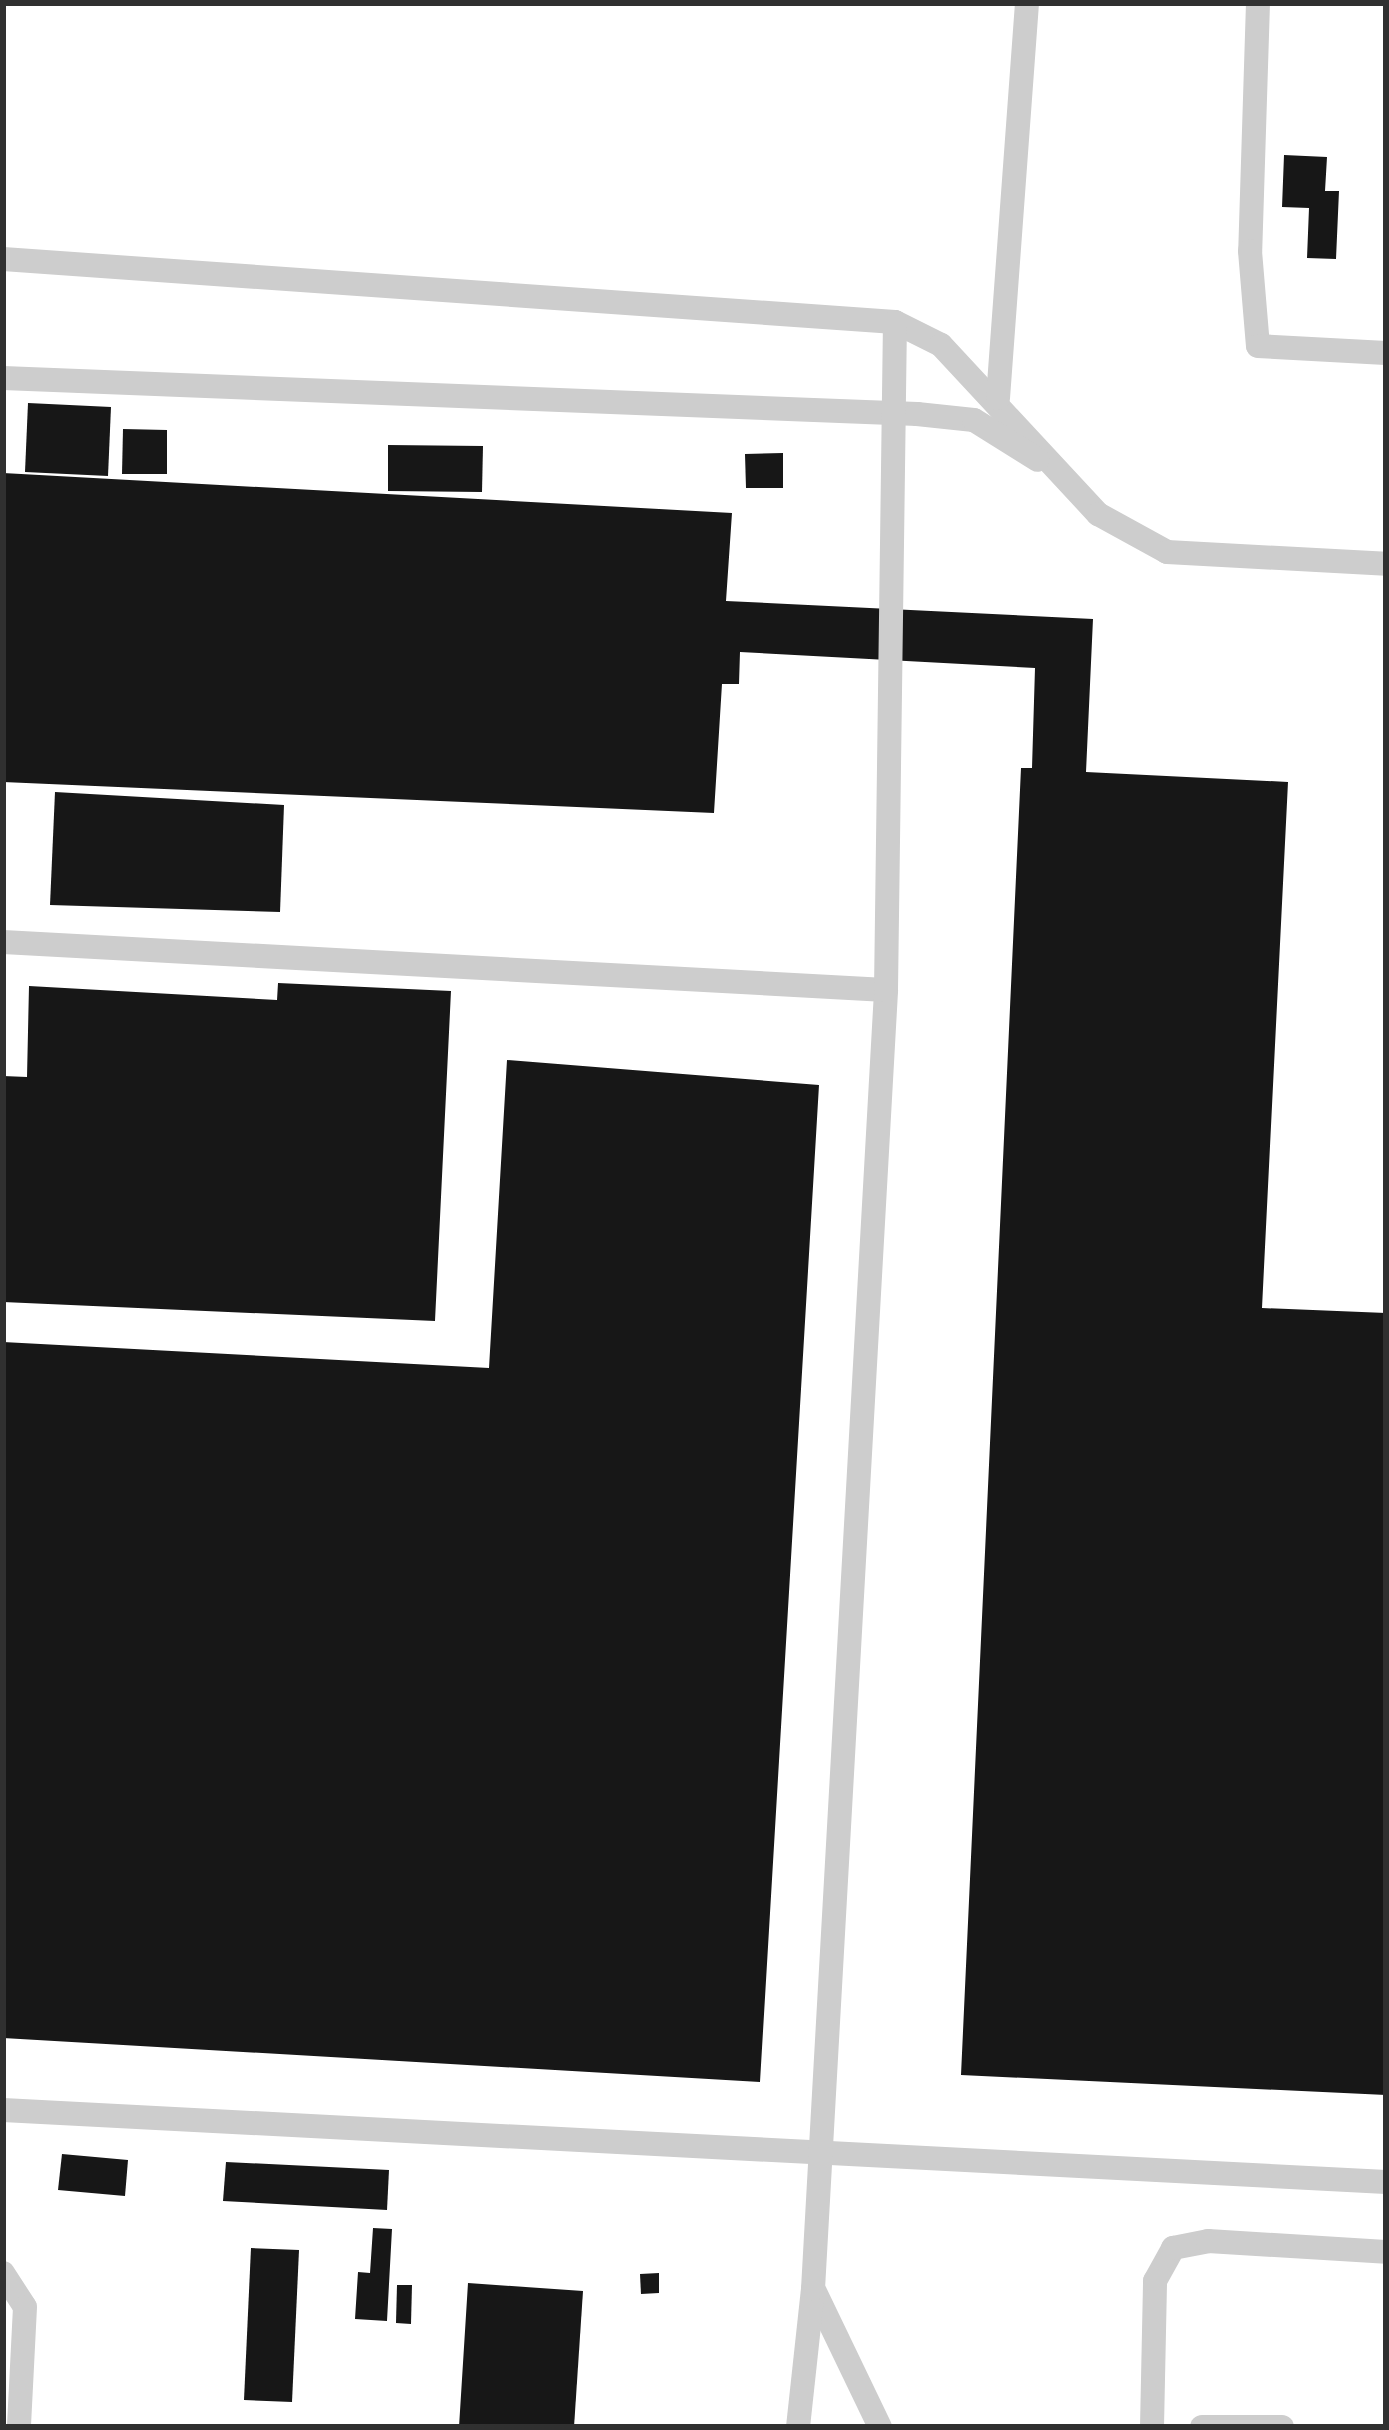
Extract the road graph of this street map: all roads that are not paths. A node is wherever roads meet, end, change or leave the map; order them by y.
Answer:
1 (1027, 3) edge
2 (1258, 3) edge
3 (3, 259) edge
4 (895, 322) junction
5 (1386, 353) edge
6 (3, 378) edge
7 (998, 398) junction
8 (892, 413) junction
9 (1070, 482) junction
10 (1386, 564) edge
11 (3, 942) edge
12 (886, 990) junction
13 (3, 2110) edge
14 (816, 2151) junction
15 (1386, 2182) edge
16 (1386, 2252) edge
17 (3, 2273) edge
18 (814, 2289) junction
19 (19, 2427) edge
20 (798, 2427) edge
21 (880, 2427) edge
22 (1152, 2427) edge
23 (1202, 2427) edge
24 (1282, 2427) edge

1 - 7 lane
2 - 5 lane
3 - 4 lane
4 - 7 lane
4 - 8 lane
6 - 8 lane
7 - 9 lane
8 - 9 lane
8 - 12 lane
9 - 10 lane
11 - 12 lane
12 - 14 lane
13 - 14 lane
14 - 15 lane
14 - 18 lane
16 - 22 lane
17 - 19 lane
18 - 20 lane
18 - 21 lane
23 - 24 lane

